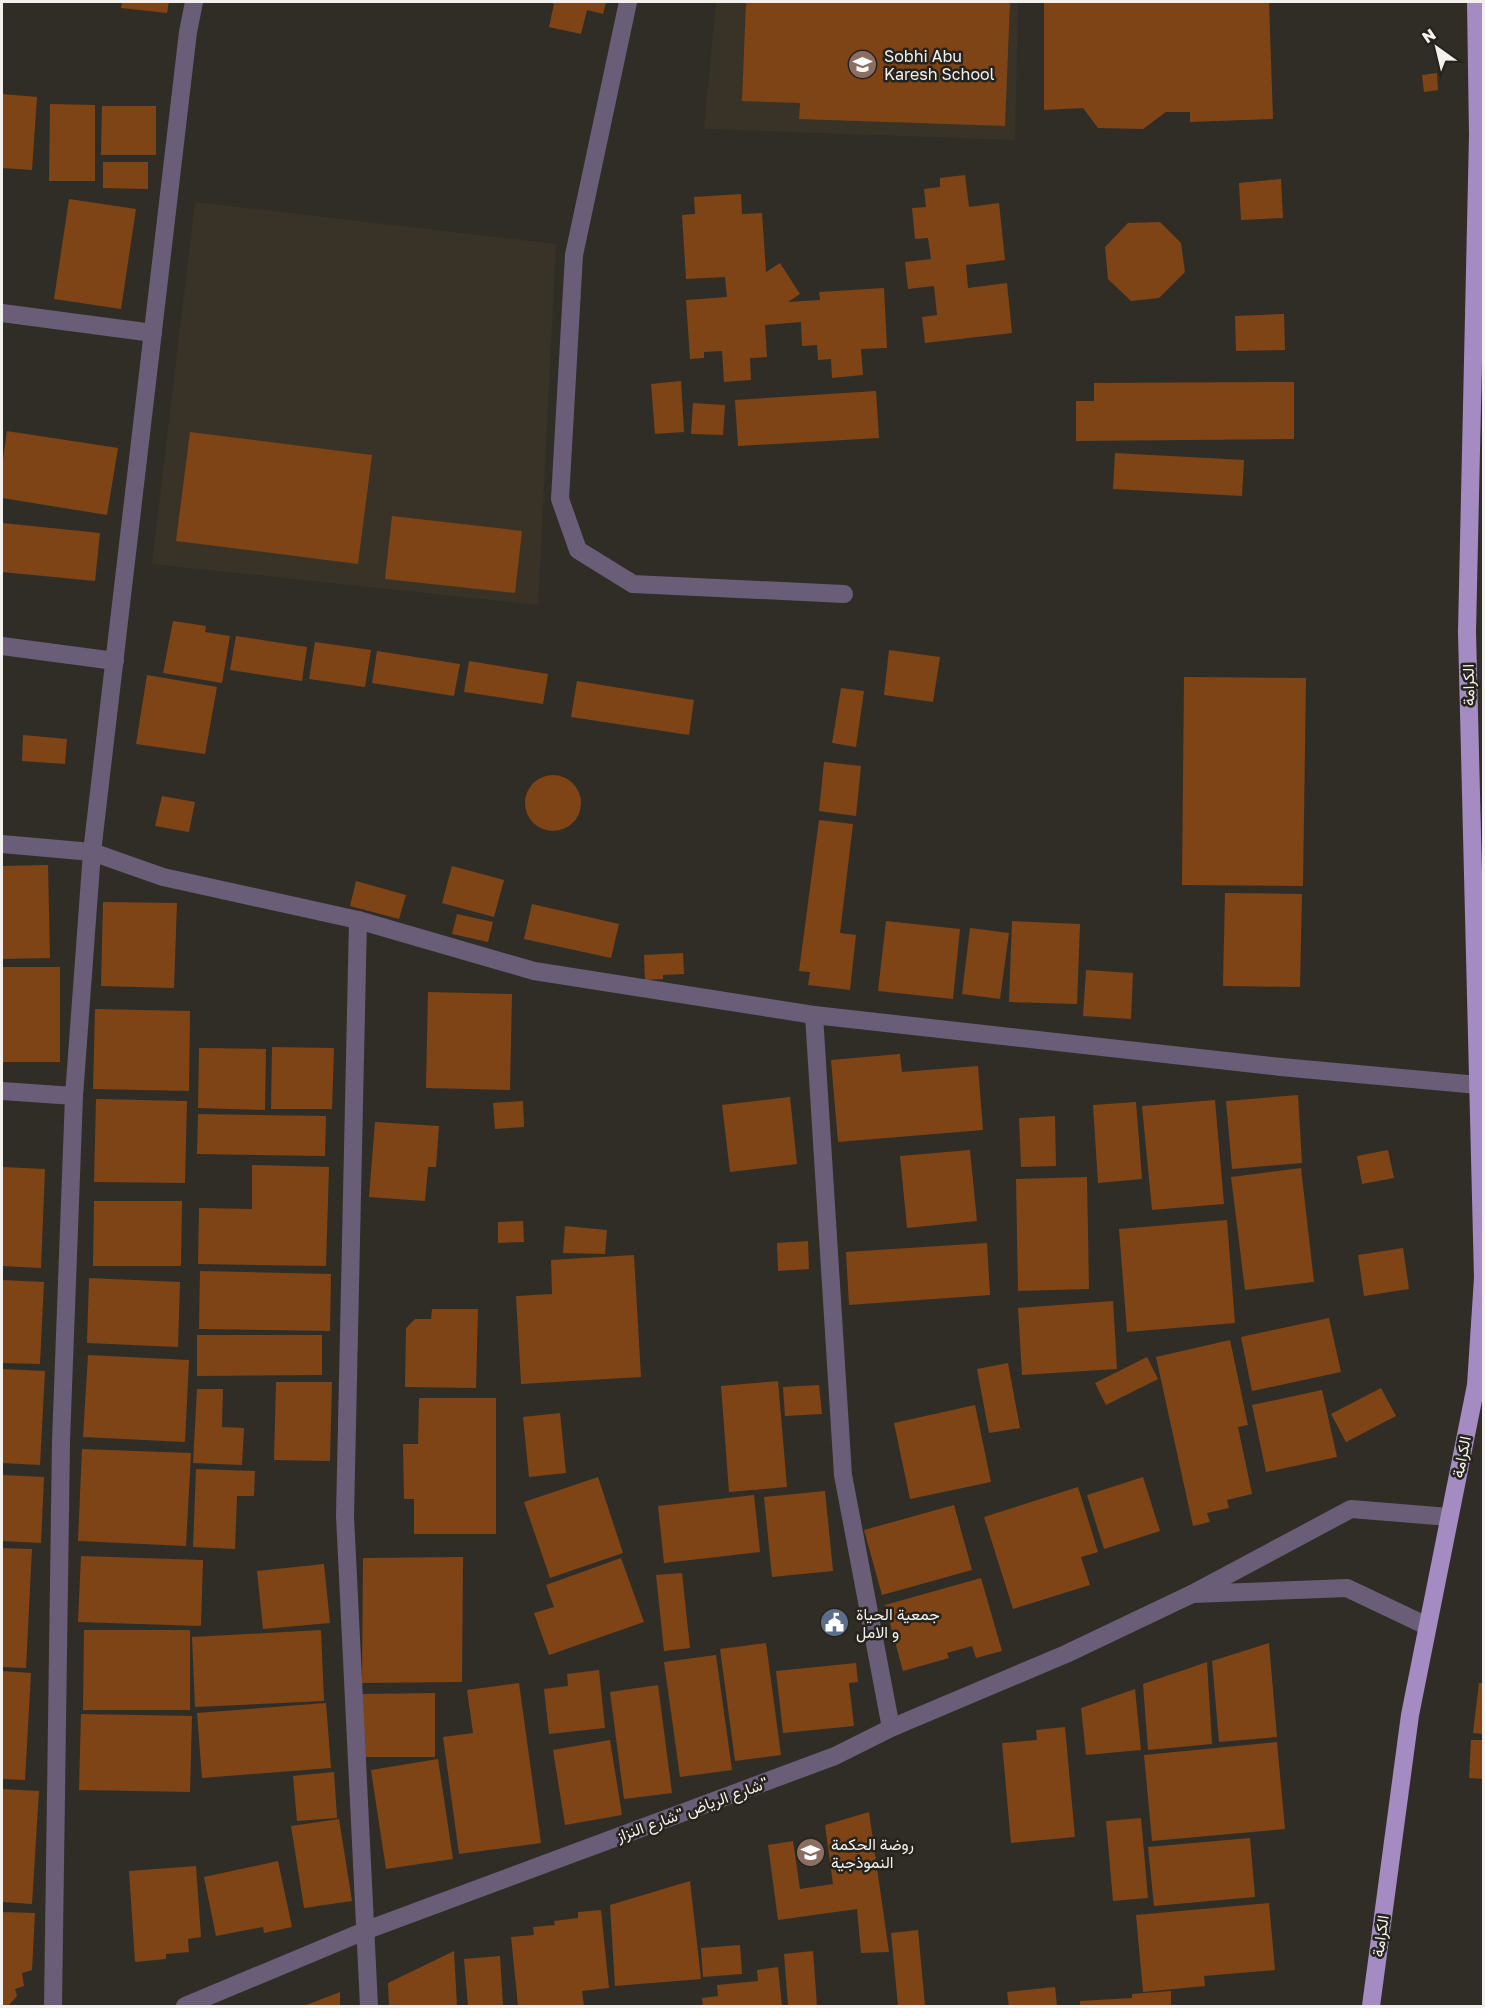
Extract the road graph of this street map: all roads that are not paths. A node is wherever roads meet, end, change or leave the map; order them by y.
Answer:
1 (194, 2) edge
2 (628, 2) edge
3 (1476, 2) edge
4 (2, 313) edge
5 (153, 333) junction
6 (844, 594) dead end
7 (2, 646) edge
8 (115, 661) junction
9 (2, 844) edge
10 (92, 852) junction
11 (358, 920) junction
12 (814, 1015) junction
13 (1478, 1085) junction
14 (2, 1091) edge
15 (74, 1096) junction
16 (1449, 1517) junction
17 (1192, 1594) junction
18 (1427, 1626) junction
19 (891, 1728) junction
20 (367, 1930) junction
21 (53, 2007) edge
22 (184, 2007) edge
23 (369, 2007) edge
24 (1371, 2007) edge

1 - 5 street
2 - 6 street
3 - 13 main road, الكرامة
4 - 5 street
5 - 8 street
7 - 8 street
8 - 10 street
9 - 10 street
10 - 11 street
10 - 15 street
11 - 12 street
11 - 20 street
12 - 13 street
12 - 19 street
13 - 16 main road, الكرامة
14 - 15 street
15 - 21 street
16 - 17 street, شارع الرياض "شارع النزاز"
16 - 18 main road, الكرامة
17 - 18 street, شارع الرياض "شارع النزاز"
17 - 19 street, شارع الرياض "شارع النزاز"
18 - 24 main road, الكرامة
19 - 20 street, شارع الرياض "شارع النزاز"
20 - 22 street, شارع الرياض "شارع النزاز"
20 - 23 street

